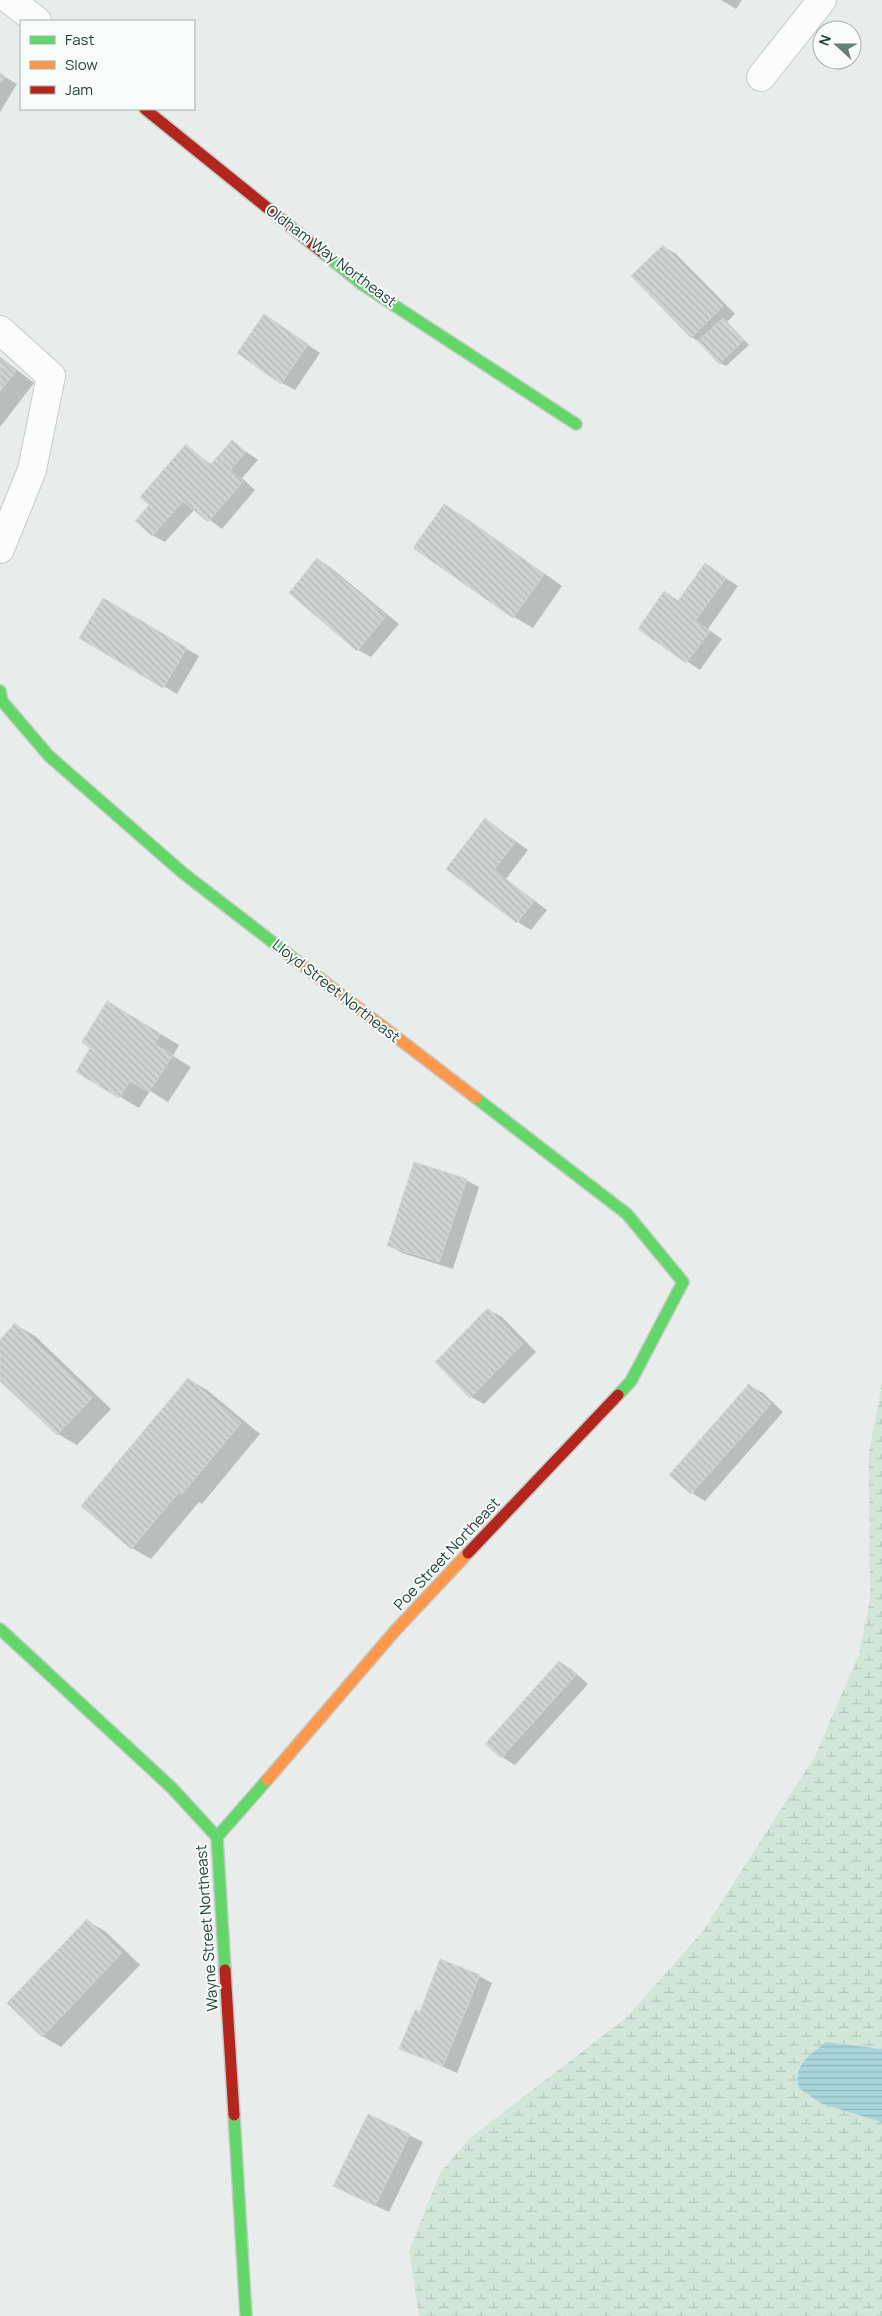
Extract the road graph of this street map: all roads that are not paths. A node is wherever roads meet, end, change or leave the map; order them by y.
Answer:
1 (10, 0) edge
2 (822, 0) edge
3 (36, 20) edge
4 (761, 77) dead end
5 (146, 110) edge
6 (0, 330) edge
7 (576, 424) dead end
8 (0, 549) edge
9 (0, 691) edge
10 (683, 1282) joint
11 (0, 1629) edge
12 (217, 1837) junction
13 (246, 2316) edge

1 - 3 street
2 - 4 street
5 - 7 street, Oldham Way Northeast
6 - 8 street
9 - 10 street, Lloyd Street Northeast
10 - 12 street, Poe Street Northeast
11 - 12 street, Wayne Street Northeast
12 - 13 street, Wayne Street Northeast

